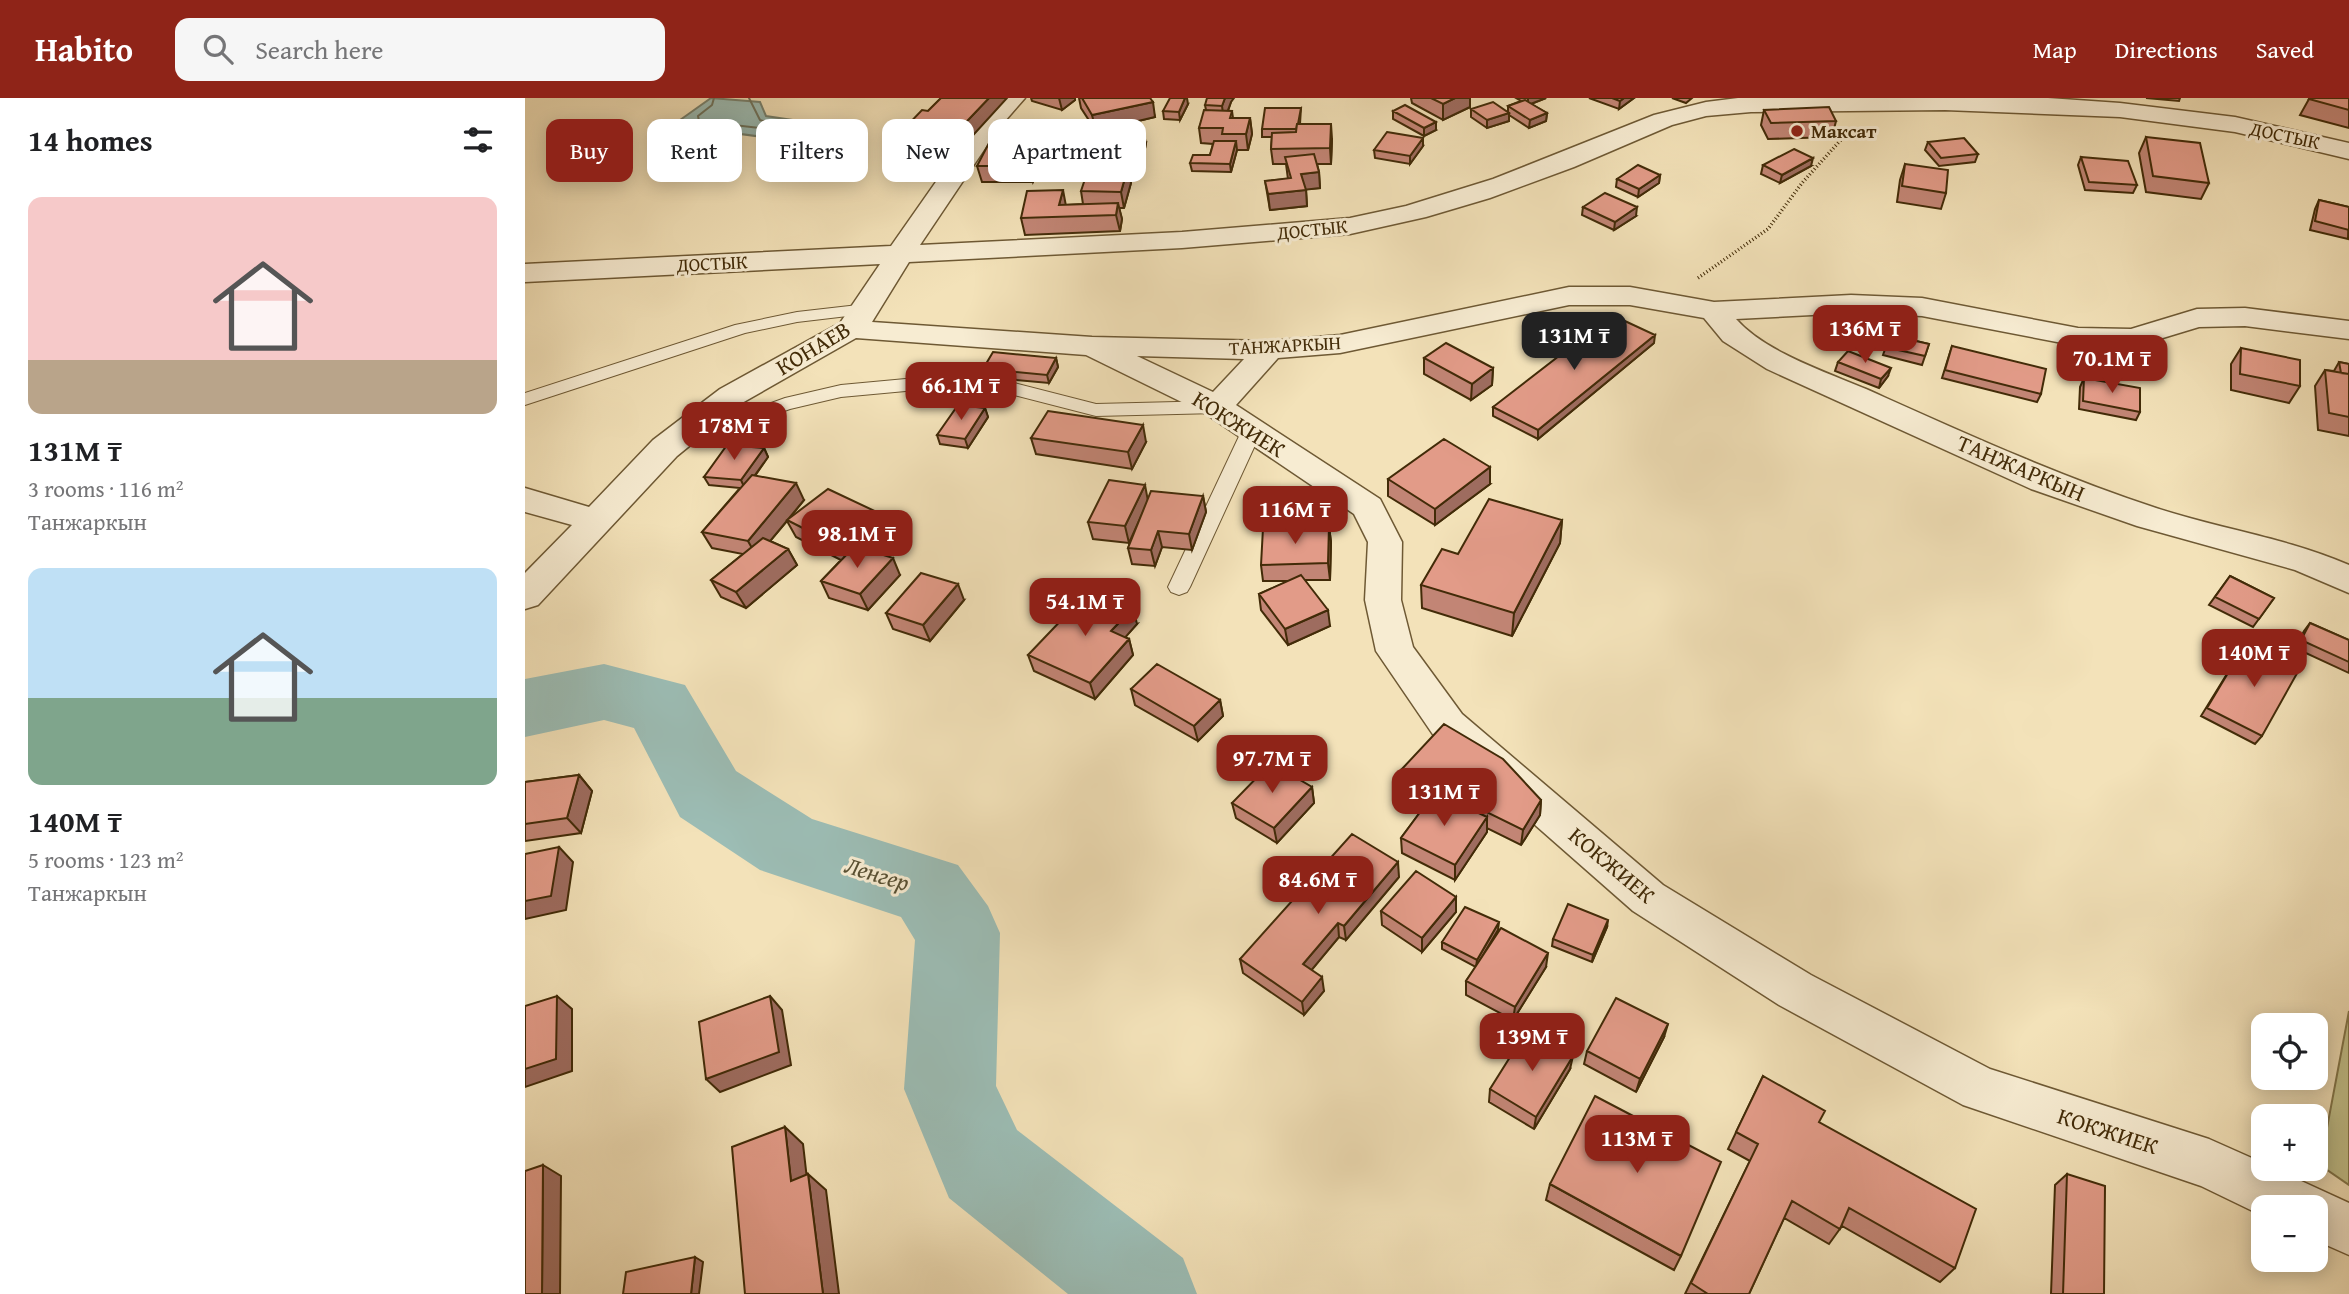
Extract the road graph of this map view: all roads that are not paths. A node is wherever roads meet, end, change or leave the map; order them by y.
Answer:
1 (1013, 98) edge
2 (2054, 101) edge
3 (1704, 104) edge
4 (2349, 151) edge
5 (899, 254) junction
6 (525, 273) edge
7 (1714, 311) junction
8 (859, 319) junction
9 (2349, 331) edge
10 (1093, 346) junction
11 (1269, 350) junction
12 (525, 400) edge
13 (1217, 407) junction
14 (1252, 430) junction
15 (665, 448) junction
16 (525, 500) edge
17 (598, 522) junction
18 (2349, 580) edge
19 (1179, 587) dead end
20 (525, 596) edge
21 (2275, 1195) edge
22 (2328, 1220) edge
23 (2349, 1229) edge

1 - 5 street
2 - 3 street, ДОСТЫК
2 - 4 street, ДОСТЫК
3 - 5 street, ДОСТЫК
5 - 6 street, ДОСТЫК
5 - 8 street, КОНАЕВ
7 - 9 street, ТАНЖАРКЫН
7 - 11 street, ТАНЖАРКЫН
7 - 18 street, ТАНЖАРКЫН
8 - 10 street, ТАНЖАРКЫН
8 - 12 lane
8 - 15 street, КОНАЕВ
10 - 11 street, ТАНЖАРКЫН
10 - 13 street, КОКЖИЕК
11 - 13 street
13 - 14 street, КОКЖИЕК
13 - 15 lane
14 - 19 lane
14 - 21 street, КОКЖИЕК
15 - 17 street, КОНАЕВ
16 - 17 street
17 - 20 street, КОНАЕВ
22 - 23 street

